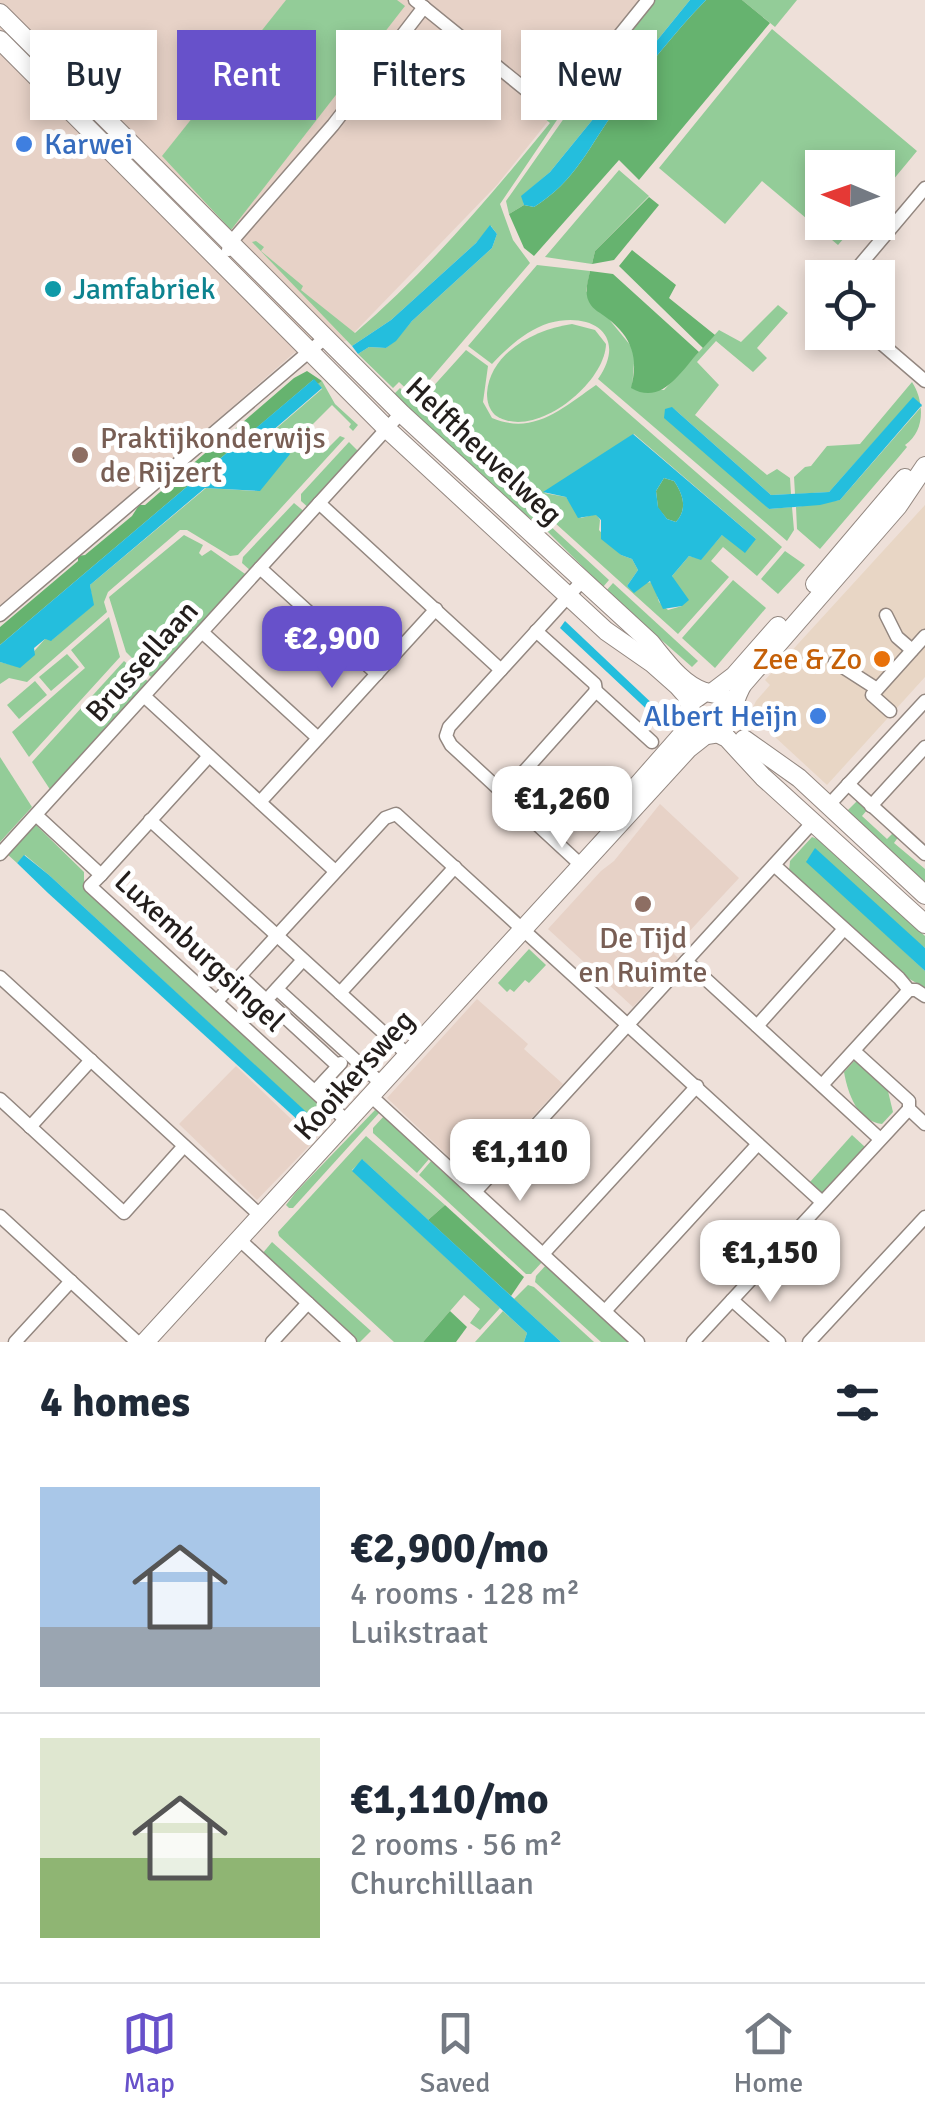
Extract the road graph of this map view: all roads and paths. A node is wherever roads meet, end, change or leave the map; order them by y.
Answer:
1 (648, 0) edge
2 (419, 4) edge
3 (0, 13) edge
4 (0, 40) edge
5 (925, 188) edge
6 (231, 242) junction
7 (863, 260) edge
8 (223, 266) junction
9 (326, 338) junction
10 (889, 350) edge
11 (309, 352) junction
12 (925, 381) edge
13 (401, 413) junction
14 (387, 429) junction
15 (925, 455) edge
16 (925, 466) edge
17 (319, 503) junction
18 (260, 568) junction
19 (582, 580) junction
20 (568, 597) junction
21 (436, 609) junction
22 (0, 615) edge
23 (886, 615) dead end
24 (536, 631) junction
25 (202, 632) junction
26 (925, 636) edge
27 (912, 650) junction
28 (835, 662) dead end
29 (502, 670) junction
30 (376, 674) junction
31 (877, 690) junction
32 (596, 691) junction
33 (709, 692) junction
34 (144, 696) junction
35 (925, 701) edge
36 (890, 711) dead end
37 (689, 712) junction
38 (730, 713) junction
39 (712, 734) junction
40 (318, 738) junction
41 (652, 742) dead end
42 (925, 747) edge
43 (209, 756) junction
44 (848, 784) junction
45 (504, 794) junction
46 (260, 802) junction
47 (828, 806) junction
48 (872, 806) junction
49 (36, 815) junction
50 (150, 820) junction
51 (813, 822) junction
52 (602, 842) junction
53 (0, 854) edge
54 (925, 854) edge
55 (581, 865) junction
56 (774, 865) junction
57 (456, 866) junction
58 (335, 871) junction
59 (100, 875) junction
60 (925, 895) edge
61 (925, 924) edge
62 (523, 928) junction
63 (844, 929) junction
64 (277, 936) junction
65 (303, 960) junction
66 (686, 961) junction
67 (240, 976) junction
68 (0, 977) edge
69 (277, 989) junction
70 (909, 990) junction
71 (340, 993) junction
72 (925, 996) edge
73 (266, 1000) junction
74 (217, 1001) junction
75 (629, 1024) junction
76 (757, 1026) junction
77 (854, 1051) junction
78 (349, 1054) junction
79 (408, 1056) junction
80 (90, 1060) junction
81 (338, 1066) junction
82 (697, 1086) junction
83 (822, 1086) junction
84 (315, 1091) junction
85 (378, 1091) junction
86 (0, 1100) edge
87 (909, 1108) junction
88 (349, 1122) junction
89 (925, 1124) edge
90 (30, 1126) junction
91 (880, 1139) junction
92 (758, 1144) junction
93 (184, 1146) junction
94 (475, 1192) junction
95 (822, 1202) junction
96 (262, 1217) junction
97 (925, 1217) edge
98 (3, 1224) edge
99 (240, 1241) junction
100 (542, 1254) junction
101 (70, 1281) junction
102 (732, 1300) junction
103 (308, 1303) junction
104 (605, 1312) junction
105 (15, 1342) edge
106 (137, 1342) edge
107 (145, 1342) edge
108 (272, 1342) edge
109 (350, 1342) edge
110 (638, 1342) edge
111 (694, 1342) edge
112 (779, 1342) edge
113 (809, 1342) edge

1 - 2 street
2 - 6 street
3 - 6 main road, Helftheuvelweg
4 - 8 main road, Helftheuvelweg
5 - 7 street
6 - 8 street
6 - 9 main road, Helftheuvelweg
8 - 11 main road, Helftheuvelweg
9 - 11 street
9 - 13 main road, Helftheuvelweg
10 - 12 street
11 - 14 main road, Helftheuvelweg
11 - 22 street
13 - 14 street, Brussellaan
13 - 19 main road, Helftheuvelweg
14 - 17 street, Brussellaan
14 - 20 main road, Helftheuvelweg
15 - 33 main road
16 - 38 main road
17 - 18 street, Brussellaan
17 - 21 street
18 - 25 street, Brussellaan
18 - 30 street
19 - 20 street
19 - 33 main road, Helftheuvelweg
20 - 24 street
20 - 37 main road, Helftheuvelweg
21 - 29 street
21 - 30 street
23 - 27 street
24 - 29 street
24 - 32 street
25 - 34 street, Brussellaan
25 - 40 street
26 - 27 street
27 - 31 street
28 - 31 street
29 - 45 street
30 - 40 street
31 - 36 street
32 - 41 street
32 - 45 street
33 - 37 main road
33 - 38 main road
34 - 43 street
34 - 49 street, Brussellaan
35 - 44 street
37 - 39 main road
37 - 52 main road, Kooikersweg
38 - 39 main road
38 - 47 main road
39 - 51 main road
39 - 52 main road, Kooikersweg
40 - 46 street
42 - 48 street
43 - 46 street
43 - 50 street
44 - 47 street
44 - 48 street
45 - 55 street
46 - 58 street
47 - 51 main road
47 - 60 main road
48 - 54 street
49 - 53 street, Brussellaan
49 - 59 street, Luxemburgsingel
50 - 59 street
50 - 64 street
51 - 56 street
51 - 61 main road
52 - 55 main road, Kooikersweg
55 - 62 main road, Kooikersweg
56 - 63 street
56 - 66 street
57 - 58 street
57 - 62 street
57 - 71 street
58 - 64 street
59 - 74 street, Luxemburgsingel
62 - 75 street
62 - 79 main road, Kooikersweg
63 - 70 street
63 - 76 street
64 - 65 street
64 - 67 street
65 - 69 street
65 - 71 street
66 - 75 street
66 - 76 street
67 - 73 street
67 - 74 street
68 - 80 street
69 - 73 street
69 - 78 street
70 - 72 street
70 - 77 street
71 - 79 street
73 - 81 street
74 - 84 street, Luxemburgsingel
75 - 82 street
75 - 94 street
76 - 83 street
77 - 83 street
77 - 87 street
78 - 81 street
78 - 85 street
79 - 85 main road, Kooikersweg
80 - 90 street
80 - 93 street
81 - 84 street
82 - 92 street
82 - 100 street
83 - 91 street
84 - 88 street, Luxemburgsingel
85 - 88 main road, Kooikersweg
85 - 94 street
86 - 90 street
87 - 89 street
87 - 91 street
88 - 96 main road, Kooikersweg
90 - 93 street
91 - 95 street
92 - 95 street
92 - 104 street
93 - 96 street
94 - 100 street
95 - 102 street
96 - 99 main road, Kooikersweg
97 - 113 street
98 - 101 street
99 - 103 street
99 - 107 main road, Kooikersweg
100 - 104 street
101 - 105 street
101 - 106 street
102 - 111 street
102 - 112 street
103 - 108 street
103 - 109 street
104 - 110 street

